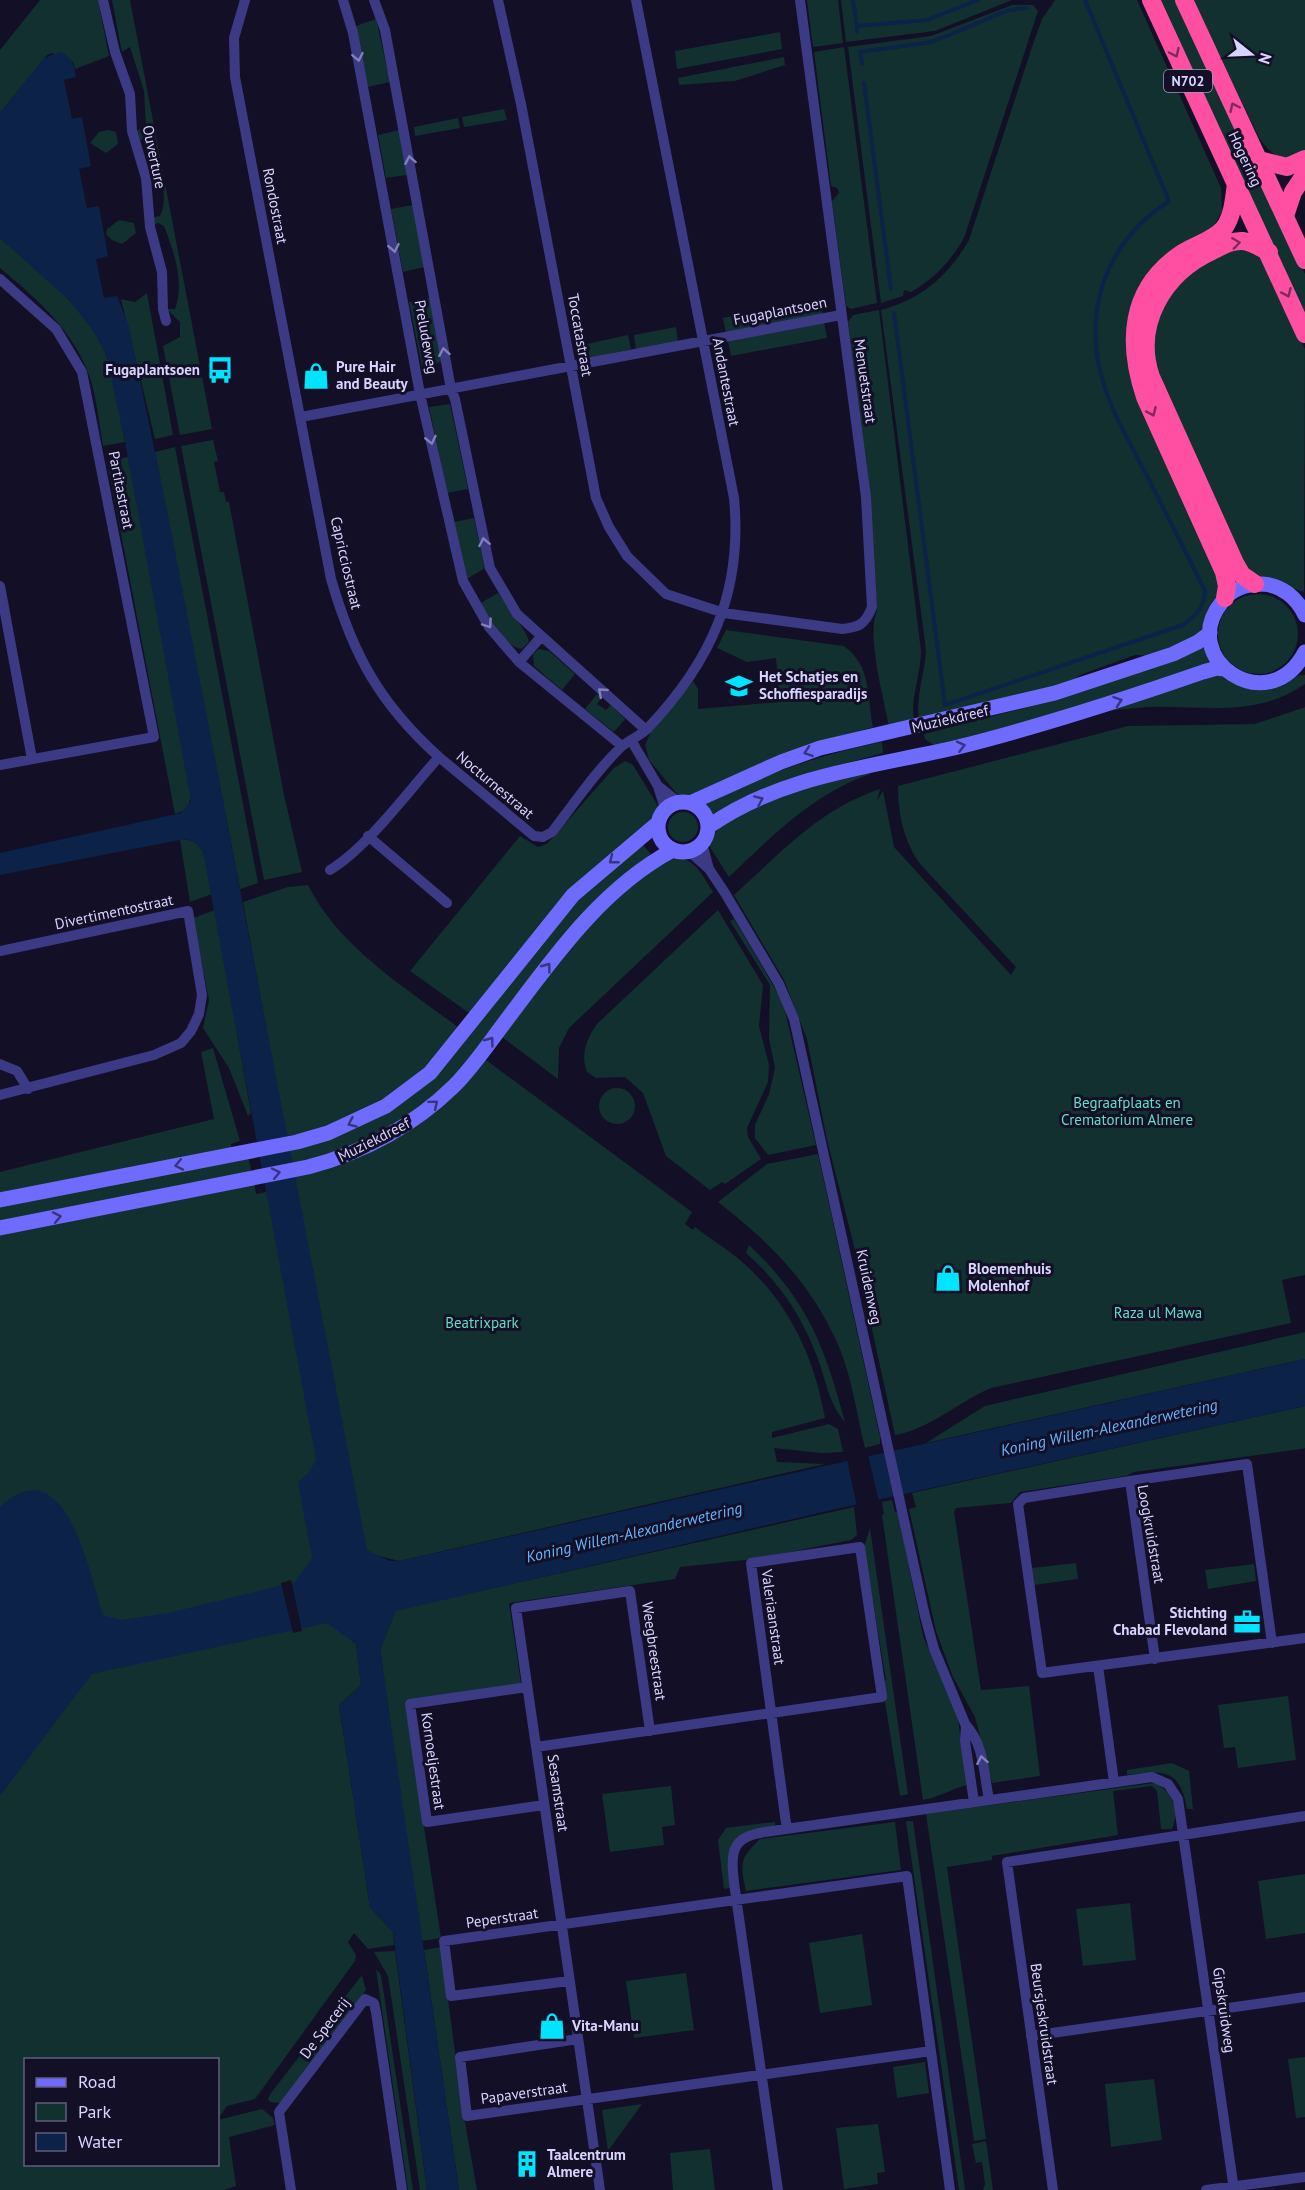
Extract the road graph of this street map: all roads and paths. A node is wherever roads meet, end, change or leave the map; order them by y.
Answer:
1 (103, 0) edge
2 (245, 0) edge
3 (343, 0) edge
4 (374, 0) edge
5 (498, 0) edge
6 (636, 0) edge
7 (800, 0) edge
8 (1150, 0) edge
9 (1184, 0) edge
10 (1305, 159) edge
11 (1259, 160) junction
12 (1305, 174) edge
13 (1236, 184) junction
14 (1285, 216) junction
15 (1269, 252) junction
16 (1305, 260) edge
17 (0, 279) edge
18 (841, 315) junction
19 (166, 321) dead end
20 (1305, 334) edge
21 (703, 341) junction
22 (570, 366) junction
23 (451, 389) junction
24 (420, 394) junction
25 (301, 417) junction
26 (1255, 584) junction
27 (0, 586) edge
28 (1225, 598) junction
29 (1300, 598) edge
30 (724, 613) junction
31 (1305, 615) edge
32 (1210, 633) junction
33 (540, 638) junction
34 (1305, 652) edge
35 (519, 662) junction
36 (1224, 669) junction
37 (646, 730) junction
38 (626, 743) junction
39 (439, 757) junction
40 (32, 759) junction
41 (0, 765) edge
42 (673, 809) junction
43 (708, 827) junction
44 (368, 836) junction
45 (695, 847) junction
46 (673, 850) junction
47 (330, 870) dead end
48 (447, 903) dead end
49 (0, 951) edge
50 (0, 1064) edge
51 (28, 1089) junction
52 (0, 1095) edge
53 (0, 1200) edge
54 (0, 1228) edge
55 (1130, 1481) junction
56 (1305, 1638) edge
57 (1272, 1643) junction
58 (1155, 1659) junction
59 (1098, 1666) junction
60 (527, 1687) junction
61 (882, 1697) joint
62 (771, 1714) junction
63 (965, 1725) junction
64 (650, 1731) junction
65 (536, 1747) junction
66 (1114, 1782) junction
67 (989, 1800) junction
68 (974, 1803) junction
69 (544, 1805) junction
70 (1305, 1816) edge
71 (787, 1829) junction
72 (1184, 1834) junction
73 (736, 1901) junction
74 (561, 1925) junction
75 (569, 1981) junction
76 (1305, 1997) edge
77 (1209, 2012) junction
78 (1030, 2036) junction
79 (578, 2039) junction
80 (931, 2051) junction
81 (761, 2073) junction
82 (586, 2100) junction
83 (1305, 2176) edge
84 (1234, 2188) edge
85 (291, 2190) edge
86 (402, 2190) edge
87 (600, 2190) edge
88 (778, 2190) edge
89 (950, 2190) edge
90 (1053, 2190) edge
91 (1206, 2190) edge

1 - 19 street, Ouverture
2 - 25 street, Rondostraat
3 -> 24 street, Preludeweg
23 -> 4 street, Preludeweg
5 - 22 street, Toccatastraat
6 - 21 street, Andantestraat
7 - 18 street, Menuetstraat
8 -> 13 highway, Hogering / N702
11 -> 9 highway, Hogering / N702
10 - 11 highway
11 - 14 highway, Hogering / N702
12 - 14 highway
13 - 15 highway, Hogering / N702
13 -> 28 highway
14 - 16 highway, Hogering / N702
15 -> 20 highway, Hogering / N702
26 -> 15 highway
17 - 40 street, Partitastraat
18 - 21 street, Fugaplantsoen
18 - 30 street, Menuetstraat
21 - 22 street, Fugaplantsoen
21 - 30 street, Andantestraat
22 - 23 street, Fugaplantsoen
22 - 30 street, Toccatastraat
23 - 24 street, Fugaplantsoen
33 -> 23 street, Preludeweg
24 - 25 street, Fugaplantsoen
24 -> 35 street, Preludeweg
25 - 39 street, Capricciostraat
26 - 28 main road
26 - 29 main road
27 - 40 street
28 - 32 main road
29 - 31 main road
30 - 37 street, Andantestraat
32 - 36 main road
32 -> 42 main road, Muziekdreef
33 - 35 street
37 -> 33 street, Preludeweg
34 - 36 main road
35 - 38 street, Preludeweg
43 -> 36 main road, Muziekdreef
37 - 38 street, Andantestraat
38 - 39 street, Nocturnestraat
38 - 42 street, Preludeweg
39 - 44 street, Nocturnestraat
40 - 41 street
42 - 43 main road
42 - 46 main road
42 -> 53 main road, Muziekdreef
43 - 45 main road
44 - 47 street, Nocturnestraat
44 - 48 street
45 - 46 main road
45 - 63 street, Kruidenweg
54 -> 46 main road, Muziekdreef
49 - 51 street, Divertimentostraat
50 - 51 street
51 - 52 street, Divertimentostraat
55 - 57 street
55 - 58 street, Loogkruidstraat
55 - 59 street, Loogkruidstraat
56 - 57 street
57 - 58 street
58 - 59 street
59 - 66 street
60 - 64 street, Weegbreestraat
60 - 65 street
60 - 69 street, Kornoeljestraat
61 - 62 street, Sesamstraat
61 - 62 street, Valeriaanstraat
62 - 64 street, Sesamstraat
62 - 71 street, Valeriaanstraat
67 -> 63 street, Kruidenweg
63 - 68 street, Kruidenweg
64 - 65 street, Sesamstraat
65 - 69 street, Sesamstraat
66 - 67 street, Gipskruidweg
66 - 72 street, Gipskruidweg
67 - 68 street, Gipskruidweg
68 - 71 street, Gipskruidweg
69 - 74 street, Sesamstraat
70 - 72 street
71 - 73 street, Gipskruidweg
72 - 77 street, Gipskruidweg
72 - 78 street, Beursjeskruidstraat
73 - 74 street, Peperstraat
73 - 80 street, Peperstraat
73 - 81 street, Gipskruidweg
74 - 75 street, Sesamstraat
74 - 75 street, Peperstraat
75 - 79 street, Sesamstraat
76 - 77 street
77 - 78 street
77 - 84 street, Gipskruidweg
78 - 90 street, Beursjeskruidstraat
79 - 82 street, Sesamstraat
79 - 82 street, Papaverstraat
80 - 81 street, Papaverstraat
80 - 89 street
81 - 82 street, Papaverstraat
81 - 88 street, Gipskruidweg
82 - 87 street, Sesamstraat
83 - 84 street
84 - 91 street
85 - 86 street, De Specerij

